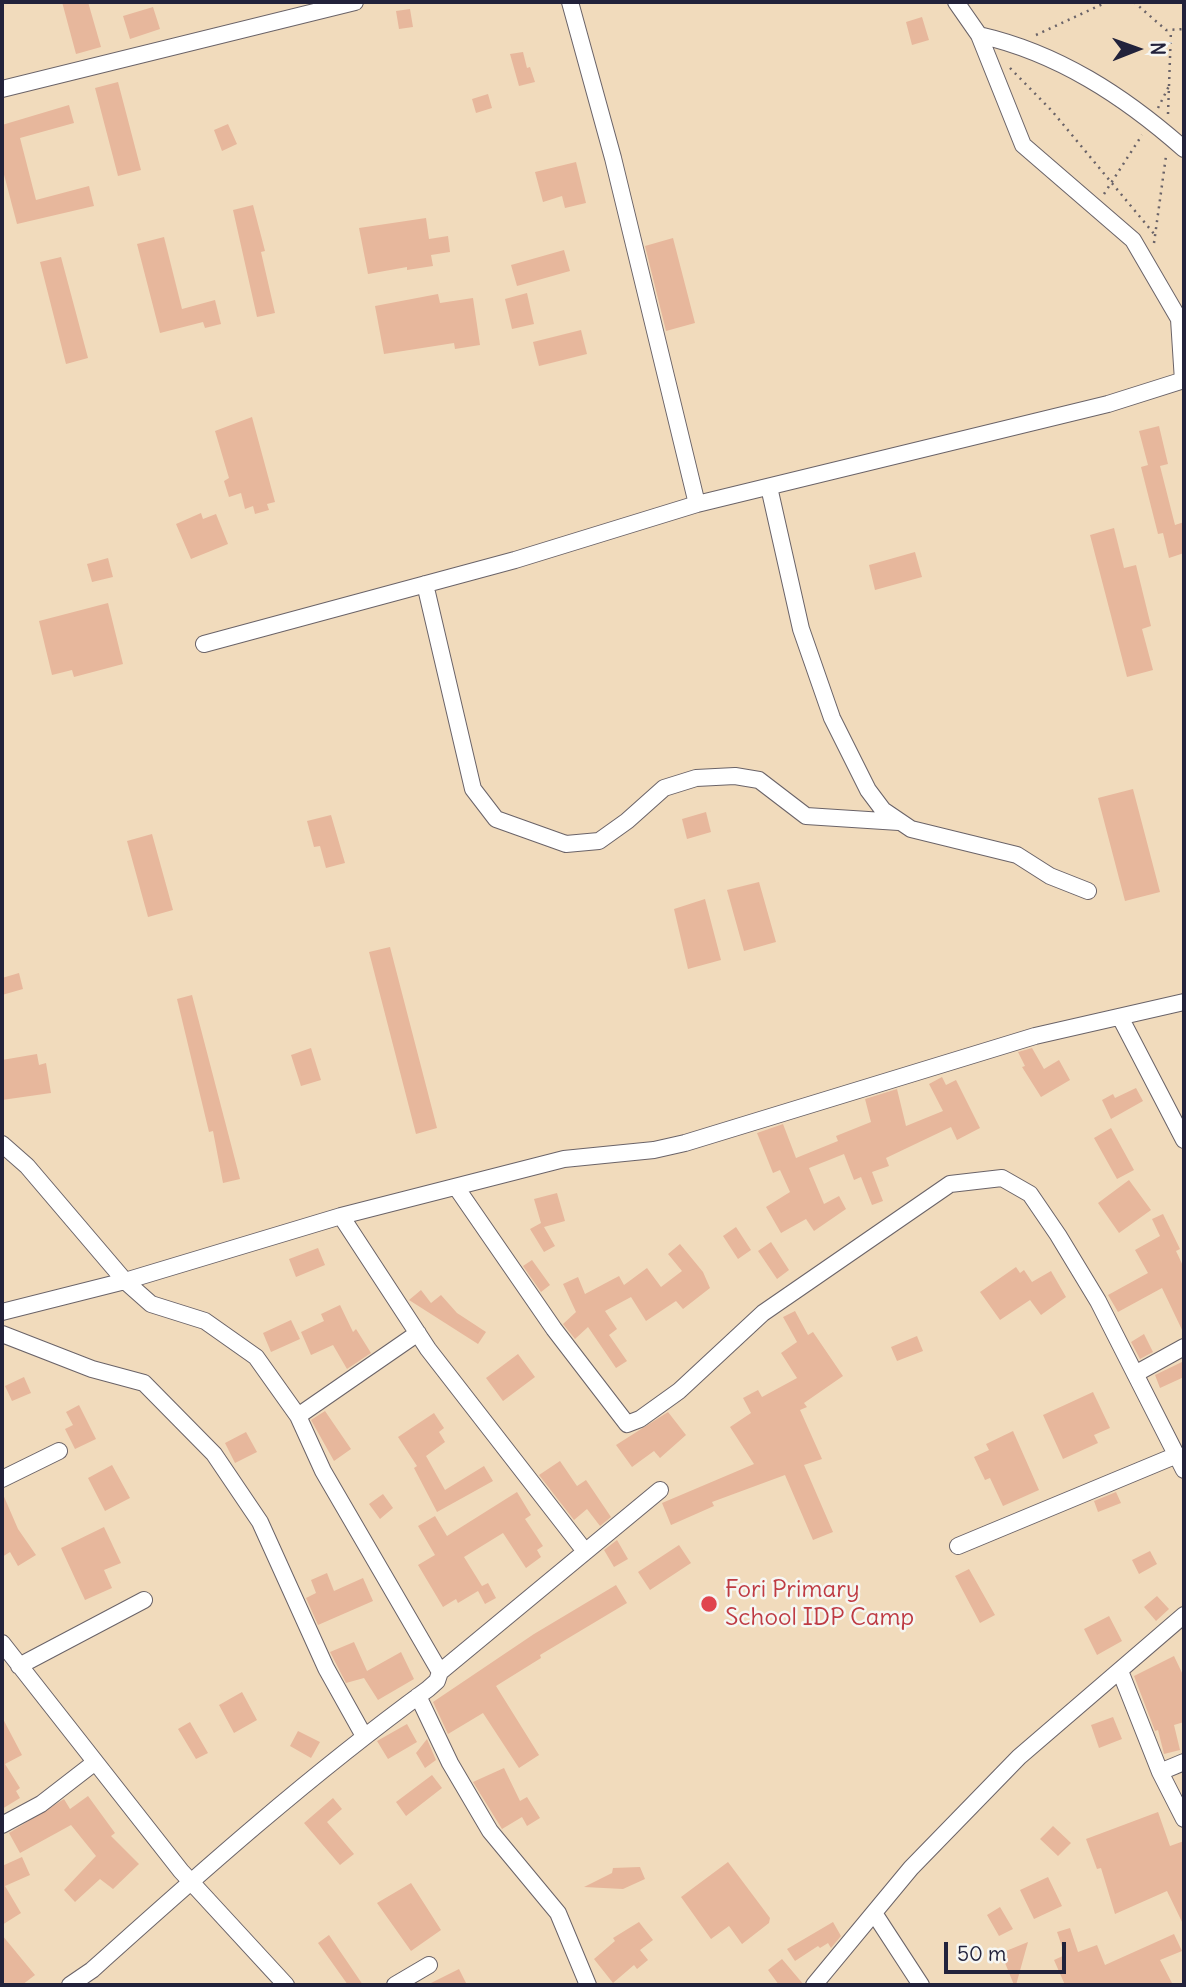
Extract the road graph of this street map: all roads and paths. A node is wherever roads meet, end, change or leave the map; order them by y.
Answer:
1 (355, 2) edge
2 (570, 2) edge
3 (956, 2) edge
4 (1107, 2) edge
5 (1133, 2) edge
6 (1184, 29) edge
7 (979, 35) junction
8 (1013, 43) junction
9 (1006, 63) dead end
10 (1170, 85) dead end
11 (2, 89) edge
12 (1151, 120) junction
13 (1184, 149) edge
14 (1110, 183) junction
15 (1094, 208) junction
16 (1155, 235) dead end
17 (1183, 381) edge
18 (769, 486) junction
19 (697, 504) junction
20 (425, 584) junction
21 (204, 645) dead end
22 (900, 822) junction
23 (1088, 891) dead end
24 (1184, 1002) edge
25 (1120, 1017) junction
26 (1184, 1140) edge
27 (2, 1144) edge
28 (456, 1187) junction
29 (341, 1216) junction
30 (125, 1281) junction
31 (2, 1312) edge
32 (2, 1334) edge
33 (418, 1334) junction
34 (1184, 1347) edge
35 (1135, 1374) junction
36 (298, 1416) junction
37 (60, 1451) dead end
38 (1180, 1463) edge
39 (2, 1479) edge
40 (660, 1490) dead end
41 (958, 1546) dead end
42 (584, 1550) junction
43 (144, 1600) dead end
44 (1184, 1615) edge
45 (2, 1643) edge
46 (19, 1666) junction
47 (1120, 1671) junction
48 (440, 1672) junction
49 (418, 1696) junction
50 (364, 1736) junction
51 (1184, 1762) edge
52 (94, 1763) junction
53 (1160, 1772) junction
54 (1184, 1819) edge
55 (2, 1825) edge
56 (191, 1881) junction
57 (874, 1913) junction
58 (429, 1965) dead end
59 (74, 1984) edge
60 (286, 1985) edge
61 (395, 1985) edge
62 (588, 1985) edge
63 (814, 1985) edge
64 (921, 1985) edge

1 - 11 street
2 - 19 street
3 - 7 street
4 - 8 path
5 - 6 path
7 - 8 street
7 - 15 street
8 - 12 street
9 - 14 path
10 - 12 path
12 - 13 street
12 - 14 path
14 - 15 path
14 - 16 path
15 - 17 street
17 - 18 street
18 - 19 street
18 - 22 street
19 - 20 street
20 - 21 street
20 - 22 street
22 - 23 street
24 - 25 street
25 - 26 street
25 - 28 street
27 - 30 street
28 - 29 street
28 - 35 street
29 - 30 street
29 - 33 street
30 - 31 street
30 - 36 street
32 - 50 street
33 - 36 street
33 - 42 street
34 - 35 street
35 - 38 street
36 - 48 street
37 - 39 street
38 - 41 street
40 - 42 street
42 - 48 street
43 - 46 street
44 - 47 street
45 - 46 street
46 - 52 street
47 - 53 street
47 - 57 street
48 - 49 street
49 - 50 street
49 - 62 street
50 - 56 street
51 - 53 street
52 - 55 street
52 - 56 street
53 - 54 street
56 - 59 street
56 - 60 street
57 - 63 street
57 - 64 street
58 - 61 street

